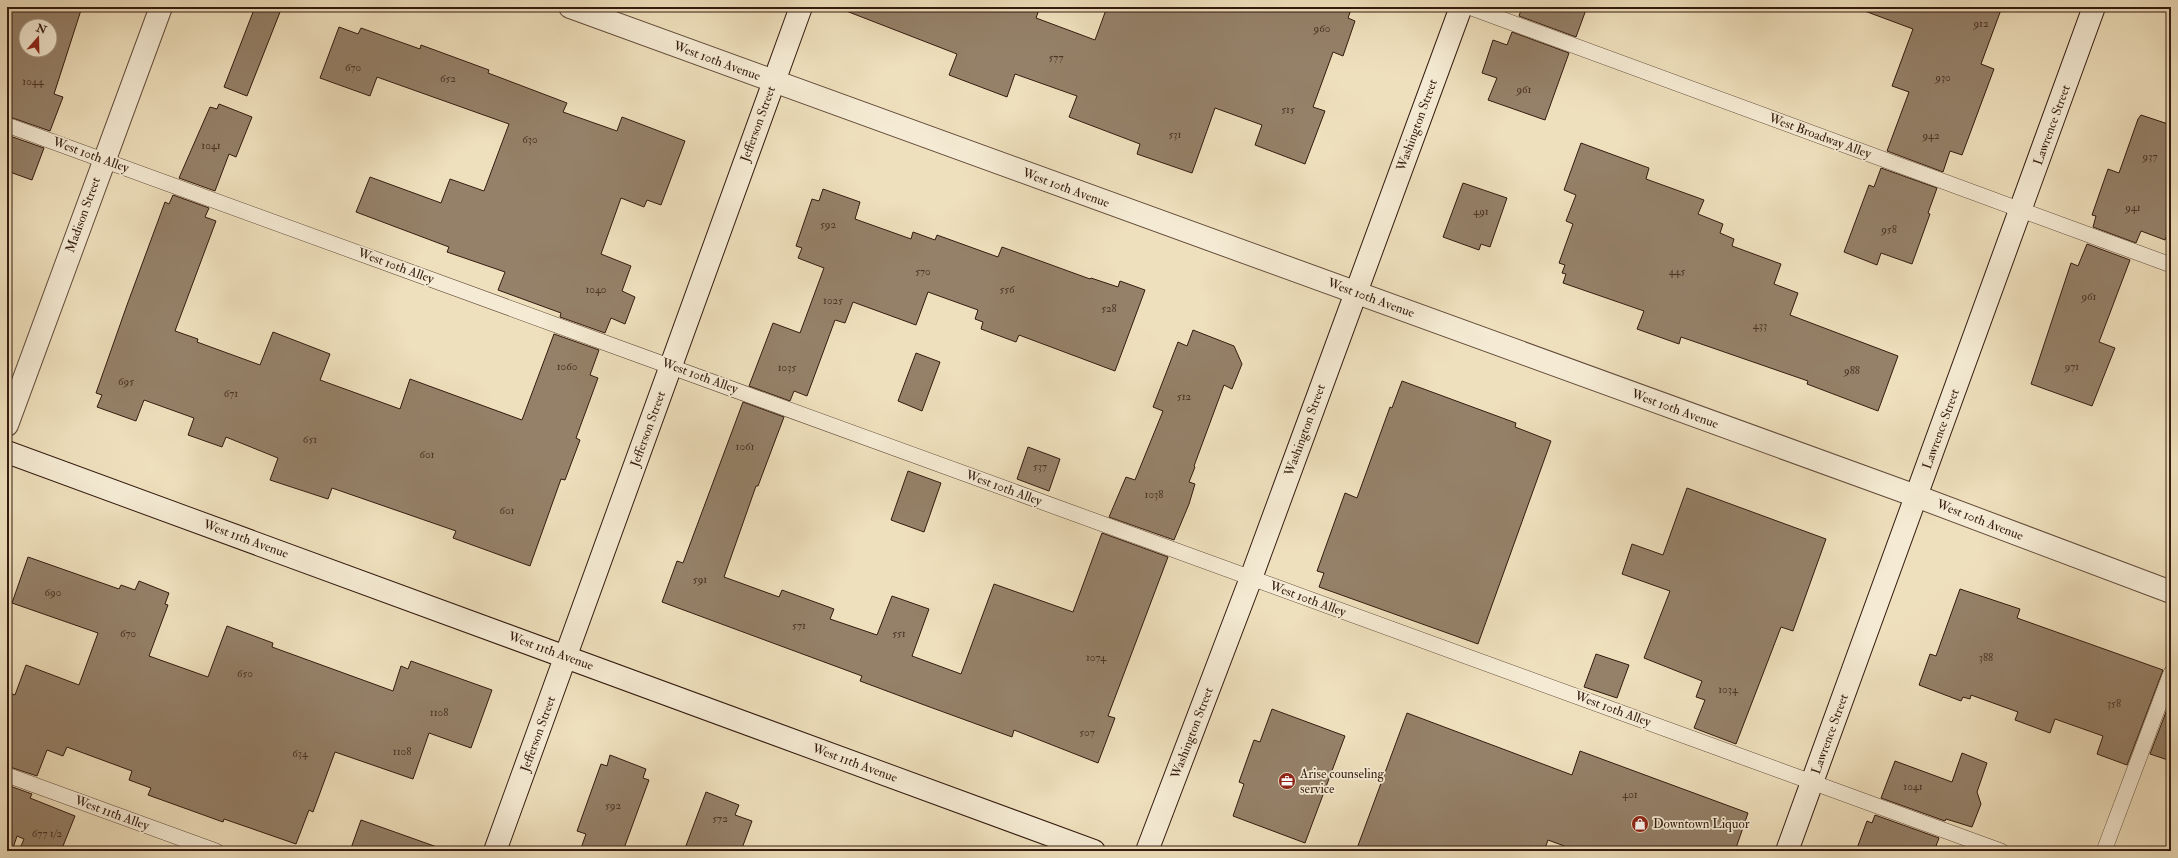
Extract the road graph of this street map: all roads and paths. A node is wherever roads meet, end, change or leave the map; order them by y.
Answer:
1 (161, 7) edge
2 (570, 7) edge
3 (801, 7) edge
4 (1461, 7) edge
5 (1469, 7) edge
6 (2094, 7) edge
7 (774, 82) junction
8 (7, 125) edge
9 (104, 160) junction
10 (2021, 209) junction
11 (2171, 265) edge
12 (1355, 293) junction
13 (671, 366) junction
14 (7, 424) edge
15 (7, 452) edge
16 (1916, 496) junction
17 (1251, 578) junction
18 (2171, 592) edge
19 (567, 657) junction
20 (2171, 673) edge
21 (7, 775) edge
22 (1812, 781) junction
23 (216, 851) edge
24 (495, 851) edge
25 (1094, 851) edge
26 (1147, 851) edge
27 (1787, 851) edge
28 (2001, 851) edge
29 (2104, 851) edge

1 - 9 street, Madison Street
2 - 7 street, West 10th Avenue
3 - 7 street, Jefferson Street
4 - 12 street, Washington Street
5 - 10 lane, West Broadway Alley
6 - 10 street, Lawrence Street
7 - 12 street, West 10th Avenue
7 - 13 street, Jefferson Street
8 - 9 lane, West 10th Alley
9 - 13 lane, West 10th Alley
9 - 14 street, Madison Street
10 - 11 lane, West Broadway Alley
10 - 16 street, Lawrence Street
12 - 16 street, West 10th Avenue
12 - 17 street, Washington Street
13 - 17 lane, West 10th Alley
13 - 19 street, Jefferson Street
15 - 19 street, West 11th Avenue
16 - 18 street, West 10th Avenue
16 - 22 street, Lawrence Street
17 - 22 lane, West 10th Alley
17 - 26 street, Washington Street
19 - 24 street, Jefferson Street
19 - 25 street, West 11th Avenue
20 - 29 lane
21 - 23 lane, West 11th Alley
22 - 27 street, Lawrence Street
22 - 28 lane, West 10th Alley

